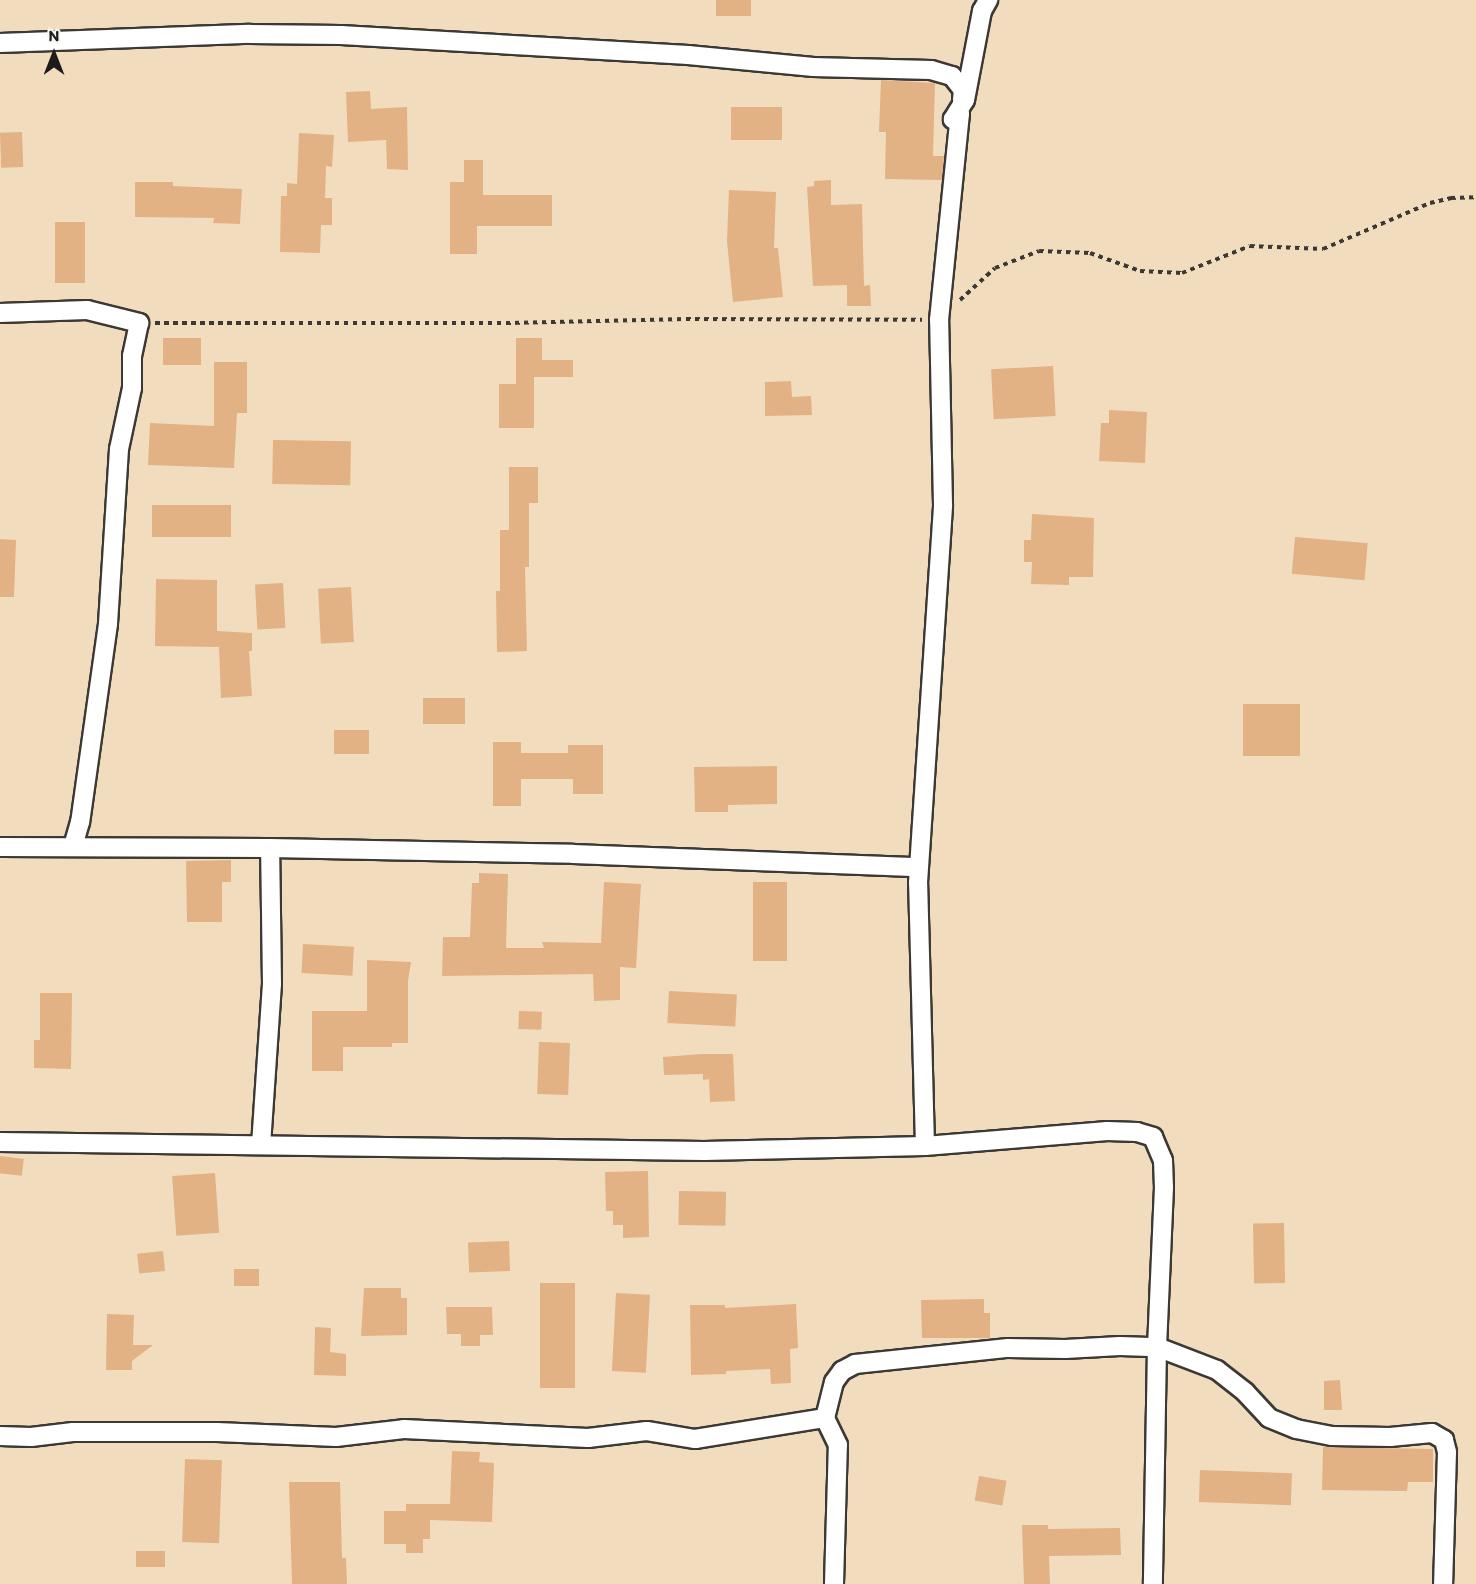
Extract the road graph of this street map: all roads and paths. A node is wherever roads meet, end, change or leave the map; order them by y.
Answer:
1 (988, 0) edge
2 (0, 43) edge
3 (960, 112) junction
4 (1476, 197) edge
5 (0, 313) edge
6 (939, 320) junction
7 (140, 323) junction
8 (0, 847) edge
9 (73, 847) junction
10 (270, 848) junction
11 (919, 867) junction
12 (0, 1142) edge
13 (261, 1145) junction
14 (925, 1146) junction
15 (1157, 1347) junction
16 (825, 1418) junction
17 (0, 1436) edge
18 (834, 1584) edge
19 (1153, 1584) edge
20 (1443, 1584) edge

1 - 3 street
2 - 3 street
3 - 6 street
4 - 6 path
5 - 7 street
6 - 7 path
6 - 11 street
7 - 9 street
8 - 9 street
9 - 10 street
10 - 11 street
10 - 13 street
11 - 14 street
12 - 13 street
13 - 14 street
14 - 15 street
15 - 16 street
15 - 19 street
15 - 20 street
16 - 17 street
16 - 18 street

